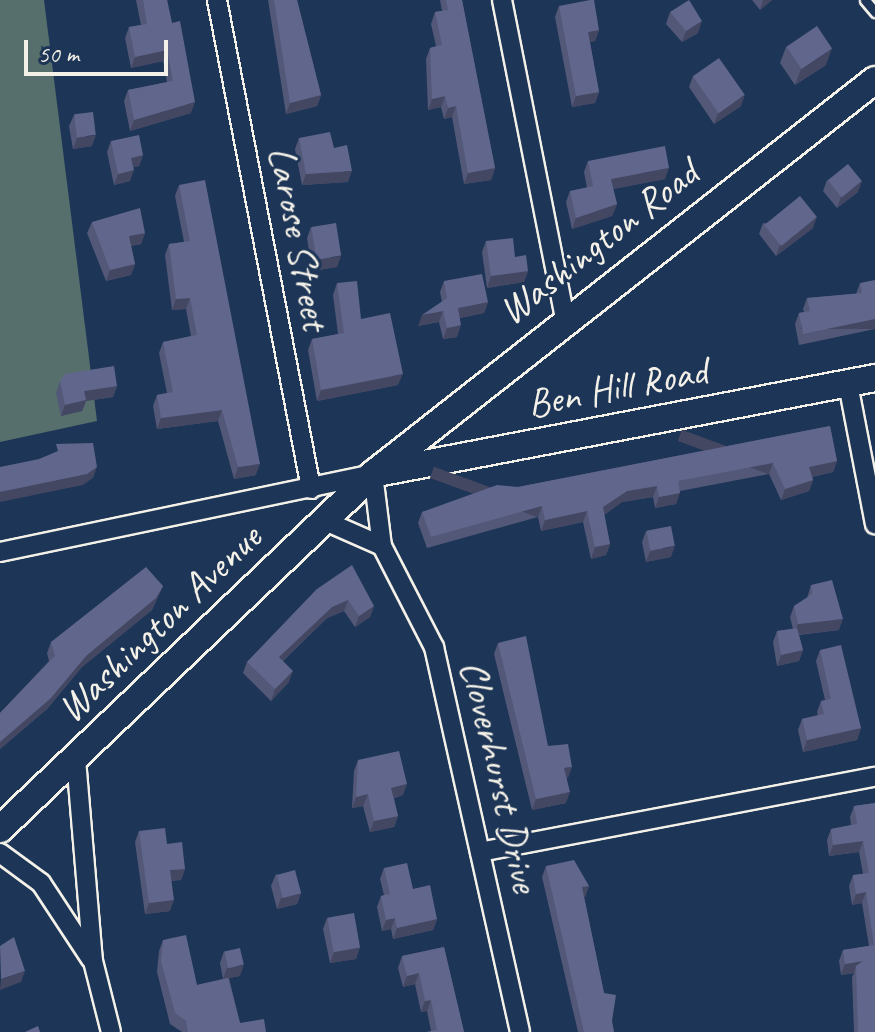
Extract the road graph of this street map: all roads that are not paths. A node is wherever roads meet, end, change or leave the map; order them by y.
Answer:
1 (217, 0) edge
2 (502, 0) edge
3 (865, 0) edge
4 (875, 12) edge
5 (875, 67) edge
6 (866, 87) edge
7 (565, 317) junction
8 (875, 378) edge
9 (848, 384) junction
10 (373, 474) junction
11 (311, 489) junction
12 (323, 520) junction
13 (875, 524) edge
14 (382, 546) junction
15 (0, 552) edge
16 (76, 759) junction
17 (875, 777) edge
18 (0, 829) edge
19 (480, 852) junction
20 (0, 853) edge
21 (93, 961) junction
22 (111, 1032) edge
23 (520, 1032) edge

1 - 11 street, Larose Street
2 - 7 street
3 - 4 lane
5 - 6 lane
6 - 7 street, Washington Road
7 - 10 street, Washington Road
8 - 9 street, Ben Hill Road
9 - 10 street, Ben Hill Road
9 - 13 street
10 - 11 street
10 - 12 street, Washington Avenue
10 - 14 street, Cloverhurst Drive
11 - 15 street
12 - 14 street
12 - 16 street, Washington Avenue
14 - 19 street, Cloverhurst Drive
16 - 18 street, Washington Avenue
16 - 21 street
17 - 19 street
19 - 23 street, Cloverhurst Drive
20 - 21 street
21 - 22 street

